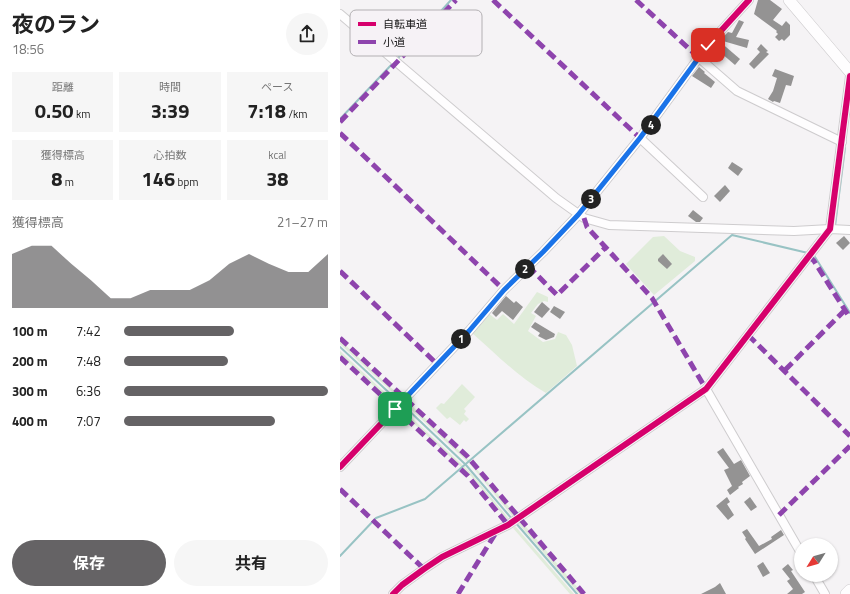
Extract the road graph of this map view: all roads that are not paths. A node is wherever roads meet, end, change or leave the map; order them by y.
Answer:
1 (749, 0) edge
2 (789, 0) edge
3 (340, 14) edge
4 (350, 22) edge
5 (390, 56) edge
6 (698, 57) junction
7 (850, 72) edge
8 (850, 76) edge
9 (640, 138) junction
10 (842, 142) junction
11 (703, 197) dead end
12 (578, 215) junction
13 (830, 229) junction
14 (850, 230) edge
15 (706, 389) junction
16 (340, 467) edge
17 (794, 541) edge
18 (818, 582) edge
19 (850, 590) edge
20 (393, 594) edge
21 (825, 594) edge
22 (846, 594) edge

1 - 6 street
2 - 7 street
3 - 4 street
5 - 12 street
6 - 9 street
6 - 10 street
8 - 10 street
9 - 11 street
9 - 12 street
10 - 13 street
12 - 13 street
12 - 16 street
13 - 14 street
13 - 15 street
15 - 17 street
15 - 20 street
18 - 21 street
19 - 22 street

